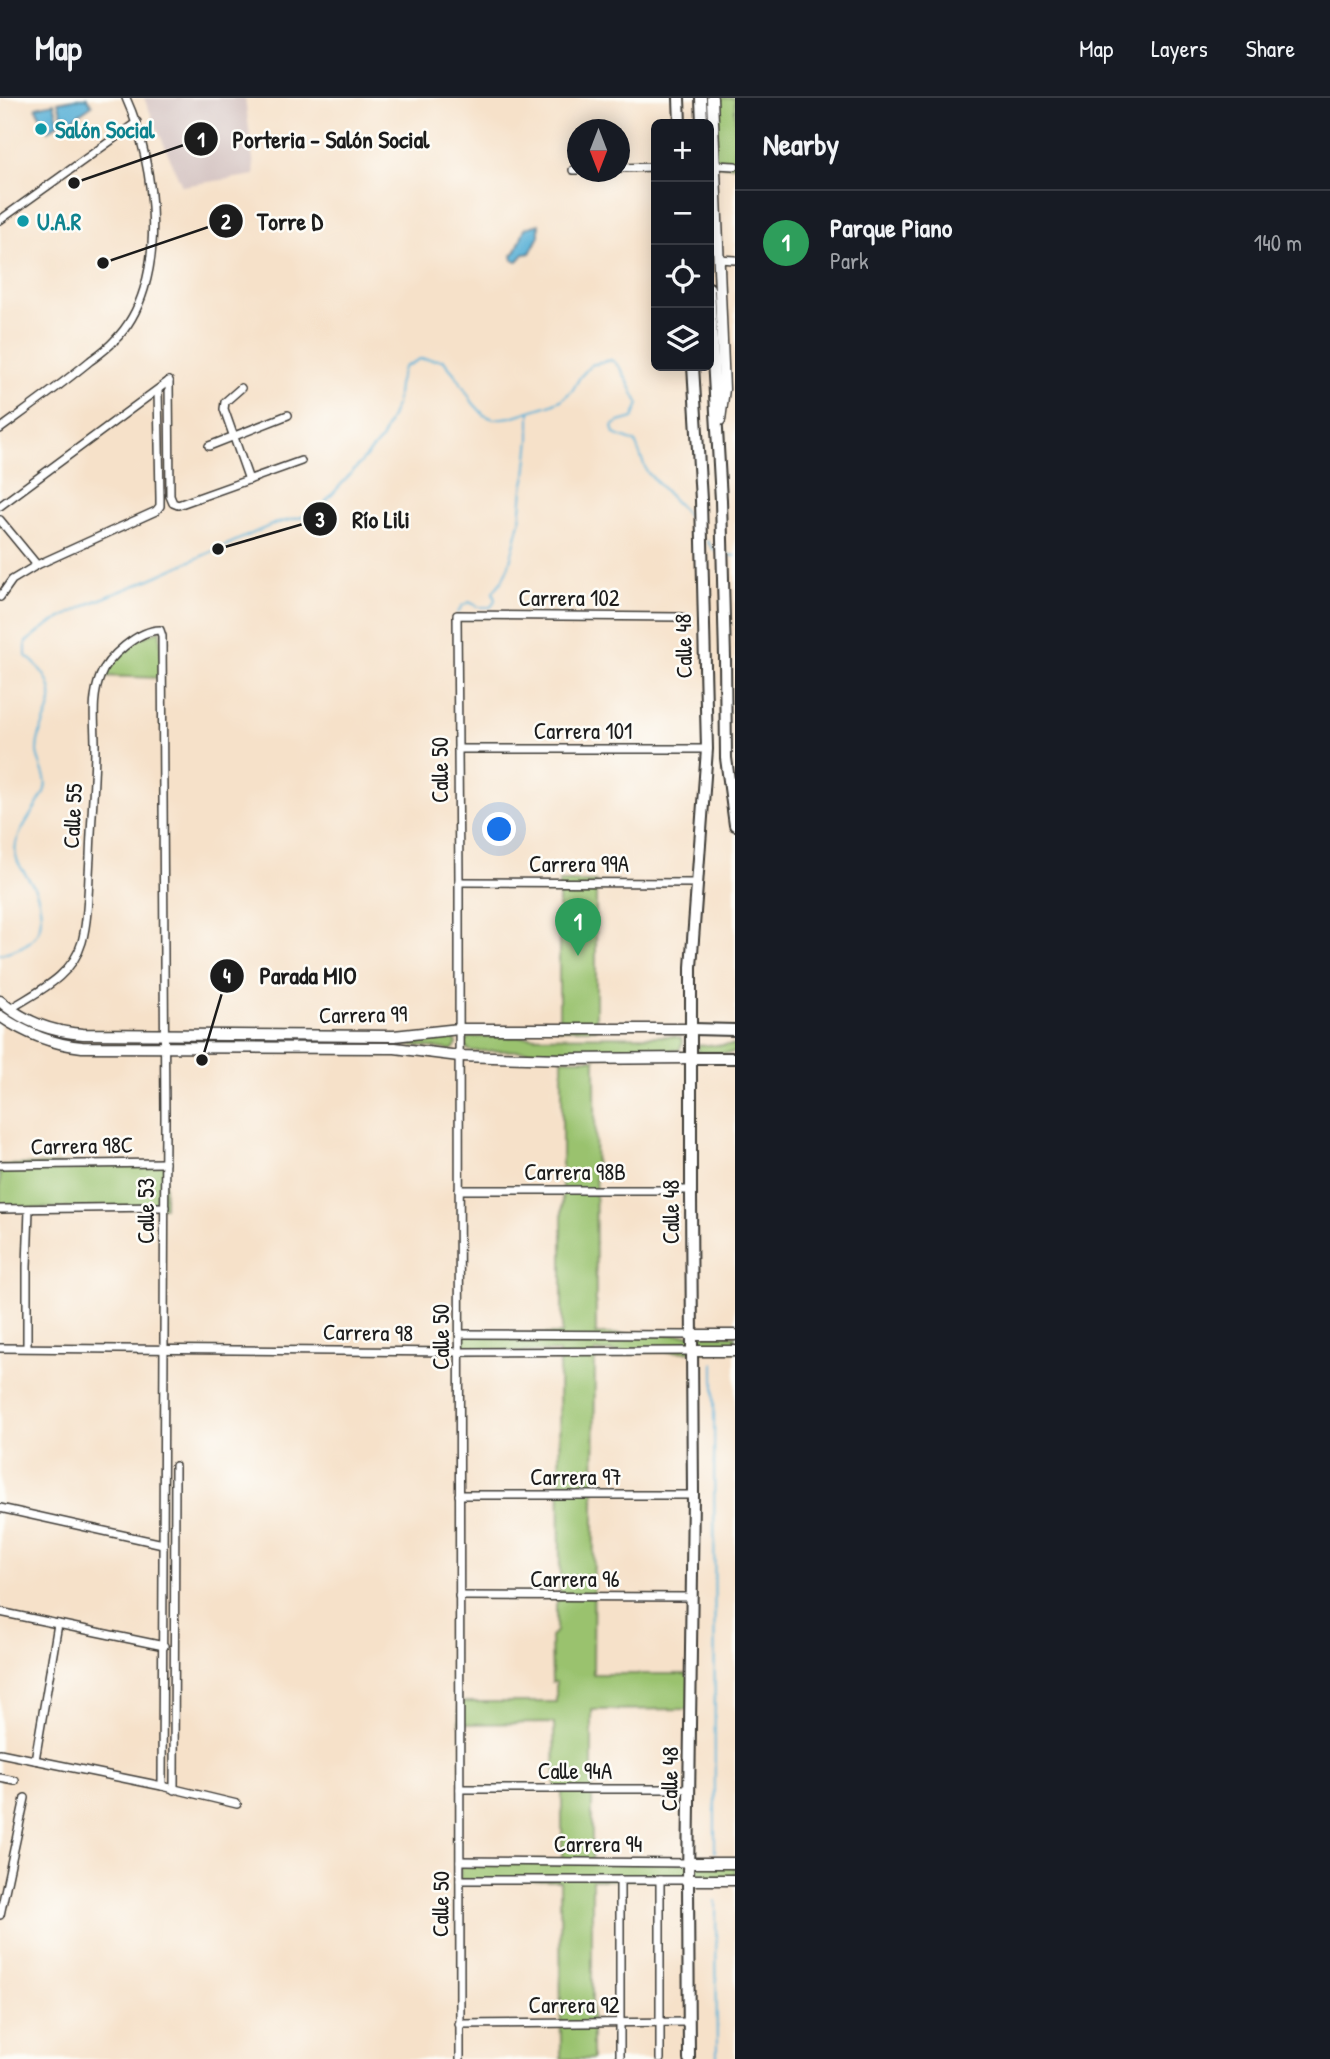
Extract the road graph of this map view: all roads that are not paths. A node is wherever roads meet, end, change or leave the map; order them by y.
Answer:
1 (126, 98) edge
2 (679, 98) edge
3 (701, 98) edge
4 (712, 98) edge
5 (680, 119) edge
6 (702, 119) edge
7 (137, 122) junction
8 (715, 165) junction
9 (735, 166) edge
10 (651, 167) edge
11 (630, 168) edge
12 (0, 220) edge
13 (718, 259) junction
14 (735, 260) edge
15 (710, 308) edge
16 (693, 371) edge
17 (241, 388) dead end
18 (724, 389) junction
19 (735, 389) edge
20 (158, 390) junction
21 (288, 415) dead end
22 (0, 429) edge
23 (233, 437) junction
24 (718, 440) junction
25 (209, 446) dead end
26 (301, 461) dead end
27 (249, 480) junction
28 (0, 506) edge
29 (0, 520) edge
30 (37, 565) junction
31 (0, 597) edge
32 (457, 615) joint
33 (681, 617) dead end
34 (162, 636) joint
35 (458, 749) junction
36 (707, 749) junction
37 (735, 825) edge
38 (459, 881) junction
39 (698, 883) junction
40 (0, 1001) edge
41 (10, 1009) junction
42 (0, 1016) edge
43 (459, 1029) junction
44 (692, 1029) junction
45 (735, 1030) edge
46 (164, 1035) junction
47 (165, 1048) junction
48 (459, 1056) junction
49 (692, 1058) junction
50 (735, 1058) edge
51 (165, 1163) junction
52 (0, 1165) edge
53 (458, 1190) junction
54 (691, 1190) junction
55 (165, 1207) junction
56 (0, 1209) edge
57 (29, 1209) junction
58 (459, 1334) junction
59 (692, 1335) junction
60 (735, 1335) edge
61 (27, 1347) junction
62 (0, 1348) edge
63 (164, 1349) junction
64 (692, 1351) junction
65 (735, 1351) edge
66 (459, 1352) junction
67 (175, 1466) dead end
68 (459, 1495) junction
69 (693, 1496) junction
70 (0, 1508) edge
71 (163, 1544) junction
72 (459, 1596) junction
73 (692, 1597) junction
74 (0, 1612) edge
75 (58, 1625) junction
76 (164, 1646) junction
77 (0, 1753) edge
78 (35, 1759) junction
79 (0, 1778) edge
80 (15, 1782) dead end
81 (162, 1786) junction
82 (460, 1789) junction
83 (690, 1789) junction
84 (174, 1790) junction
85 (25, 1798) dead end
86 (237, 1804) dead end
87 (460, 1861) junction
88 (689, 1863) junction
89 (735, 1863) edge
90 (460, 1880) junction
91 (620, 1880) junction
92 (660, 1880) junction
93 (688, 1880) junction
94 (735, 1880) edge
95 (0, 1915) edge
96 (689, 2022) junction
97 (620, 2023) junction
98 (660, 2023) junction
99 (459, 2024) junction
100 (460, 2059) edge
101 (620, 2059) edge
102 (660, 2059) edge
103 (689, 2059) edge

1 - 7 street
2 - 5 main road
3 - 6 main road
4 - 8 street
7 - 12 street
7 - 22 street
8 - 9 street
8 - 13 street
10 - 11 street
13 - 14 street
13 - 18 street
15 - 24 main road, Calle 48
16 - 36 main road, Calle 48
17 - 23 street
18 - 19 street
18 - 24 street
20 - 27 street
20 - 28 street
20 - 30 street
21 - 23 street
23 - 25 street
23 - 27 street
24 - 37 main road, Calle 48
26 - 27 street
29 - 30 street
30 - 31 street
32 - 33 street, Carrera 102
32 - 35 street, Calle 50
34 - 41 street, Calle 55
34 - 46 street, Calle 53
35 - 36 street, Carrera 101
35 - 38 street, Calle 50
36 - 39 main road, Calle 48
38 - 39 street, Carrera 99A
38 - 43 street, Calle 50
39 - 44 main road, Calle 48
40 - 41 street, Carrera 99
41 - 46 street, Carrera 99
42 - 47 street, Carrera 99
43 - 44 street, Carrera 99
43 - 46 street, Carrera 99
43 - 48 street, Calle 50
44 - 45 main road, Carrera 99
44 - 49 main road, Calle 48
46 - 47 street, Calle 53
47 - 48 street, Carrera 99
47 - 51 street, Calle 53
48 - 49 street, Carrera 99
48 - 53 street, Calle 50
49 - 50 main road, Carrera 99
49 - 54 main road, Calle 48
51 - 52 street, Carrera 98C
51 - 55 street, Calle 53
53 - 54 street, Carrera 98B
53 - 58 street, Calle 50
54 - 59 main road, Calle 48
55 - 57 street
55 - 63 street, Calle 53
56 - 57 street
57 - 61 street
58 - 59 street
58 - 66 street, Calle 50
59 - 60 street
59 - 64 main road, Calle 48
61 - 62 street, Carrera 98
61 - 63 street, Carrera 98
63 - 66 street, Carrera 98
63 - 71 street, Calle 53
64 - 65 street, Carrera 98
64 - 66 street, Carrera 98
64 - 69 main road, Calle 48
66 - 68 street, Calle 50
67 - 84 street
68 - 69 street, Carrera 97
68 - 72 street, Calle 50
69 - 73 main road, Calle 48
70 - 71 street
71 - 76 street, Calle 53
72 - 73 street, Carrera 96
72 - 82 street, Calle 50
73 - 83 main road, Calle 48
74 - 75 street
75 - 76 street
75 - 78 street
76 - 81 street, Calle 53
77 - 78 street
78 - 81 street
79 - 80 street
81 - 84 street
82 - 83 street, Calle 94A
82 - 87 street, Calle 50
83 - 88 main road, Calle 48
84 - 86 street
85 - 95 street
87 - 88 street, Carrera 94
87 - 90 street, Calle 50
88 - 89 street, Carrera 94
88 - 93 main road, Calle 48
90 - 91 street, Carrera 94
90 - 99 street, Calle 50
91 - 92 street, Carrera 94
91 - 97 street
92 - 93 street, Carrera 94
92 - 98 street
93 - 94 street, Carrera 94
93 - 96 main road, Calle 48
96 - 98 street, Carrera 92
96 - 103 main road, Calle 48
97 - 98 street, Carrera 92
97 - 99 street, Carrera 92
97 - 101 street
98 - 102 street
99 - 100 street, Calle 50

